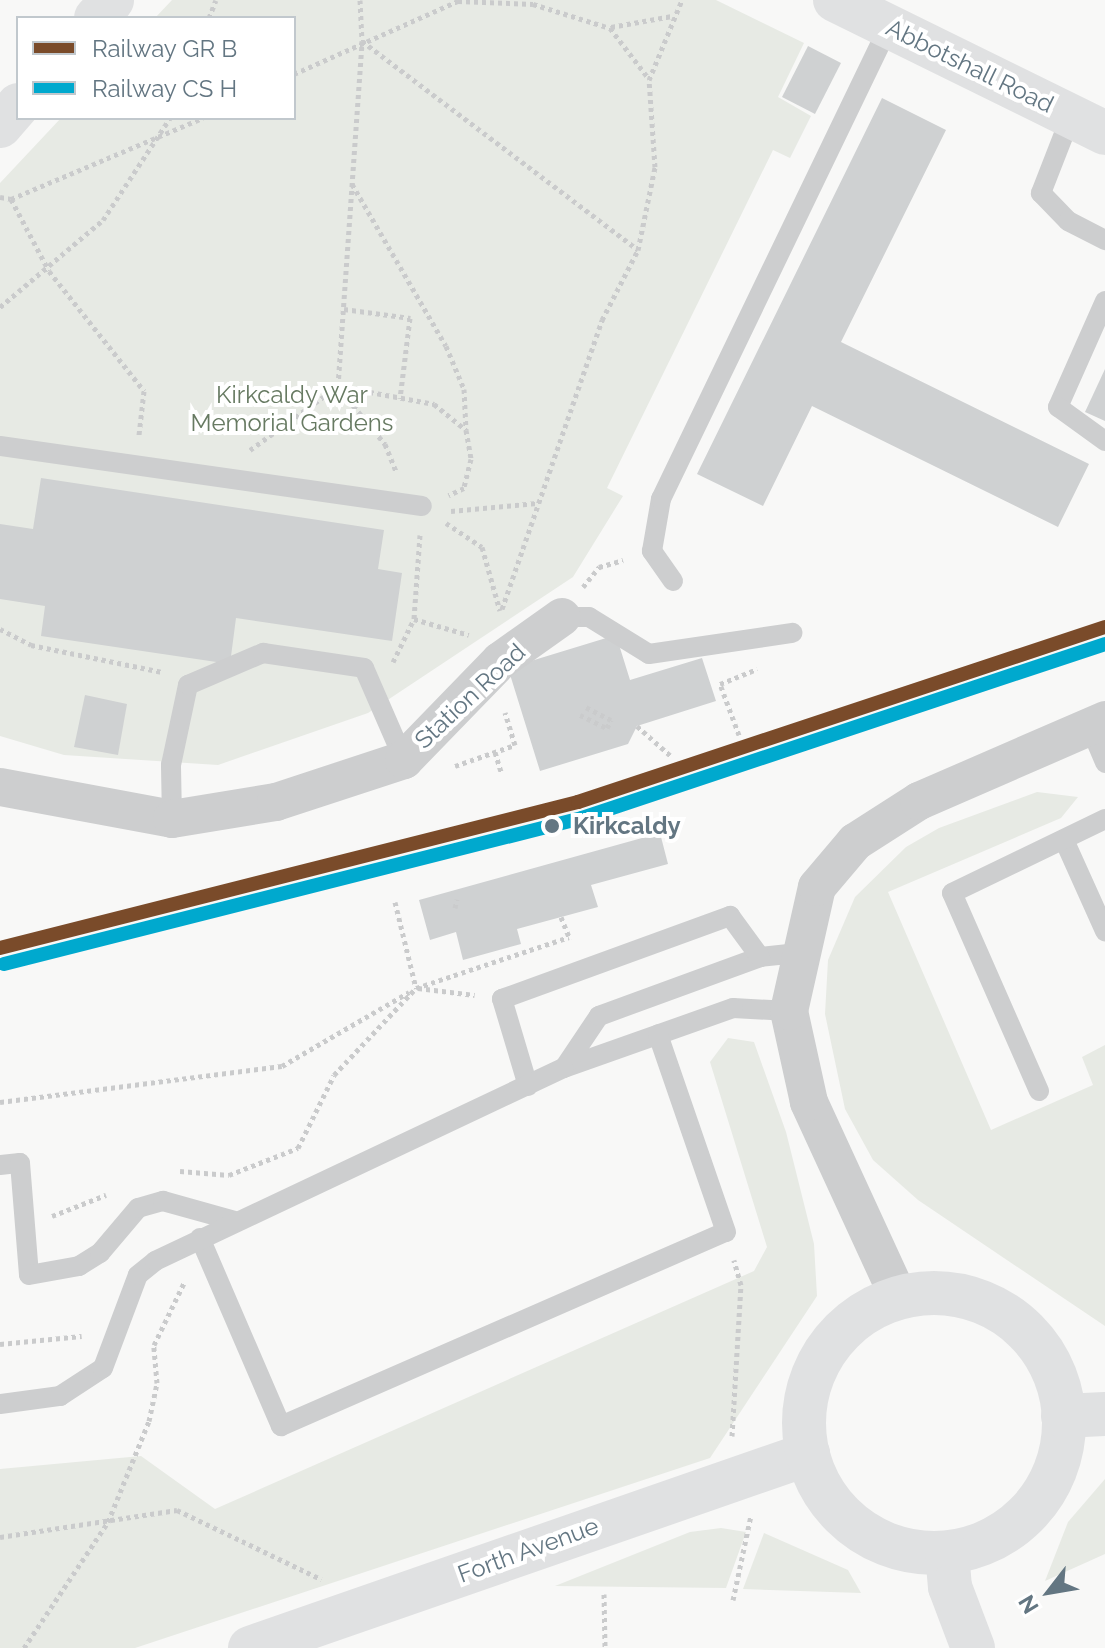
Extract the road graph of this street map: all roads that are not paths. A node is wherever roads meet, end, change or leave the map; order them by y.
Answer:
1 (73, 0) edge
2 (112, 0) edge
3 (835, 0) edge
4 (93, 16) edge
5 (97, 16) edge
6 (889, 26) junction
7 (16, 107) edge
8 (1088, 124) edge
9 (0, 126) edge
10 (1105, 240) edge
11 (1105, 301) edge
12 (1105, 441) edge
13 (0, 446) edge
14 (422, 506) road end
15 (673, 581) dead end
16 (562, 617) joint
17 (792, 633) dead end
18 (1097, 724) edge
19 (404, 760) junction
20 (1105, 763) edge
21 (0, 787) edge
22 (172, 819) junction
23 (1105, 819) edge
24 (1065, 842) junction
25 (1105, 931) edge
26 (798, 953) junction
27 (760, 957) junction
28 (789, 1011) junction
29 (658, 1034) junction
30 (564, 1068) junction
31 (528, 1086) junction
32 (1039, 1091) dead end
33 (0, 1165) edge
34 (235, 1221) junction
35 (200, 1238) junction
36 (899, 1298) junction
37 (0, 1404) edge
38 (1084, 1415) edge
39 (808, 1454) junction
40 (947, 1553) junction
41 (250, 1648) edge
42 (973, 1648) edge

1 - 4 lane
2 - 5 main road
3 - 6 main road, Abbotshall Road
6 - 8 main road, Abbotshall Road
6 - 15 lane
7 - 9 main road
8 - 10 lane
11 - 12 lane
13 - 14 lane
16 - 17 lane
16 - 19 street, Station Road
18 - 20 lane
18 - 26 street
19 - 22 street, Station Road
19 - 22 lane
21 - 22 street, Station Road
23 - 24 lane
24 - 25 lane
24 - 32 lane
26 - 27 lane
26 - 28 street
27 - 30 lane
27 - 31 lane
28 - 29 lane
28 - 36 street
29 - 30 lane
29 - 35 lane
30 - 31 lane
31 - 34 lane
33 - 34 lane
34 - 35 lane
35 - 37 lane
36 - 38 main road
36 - 39 main road
38 - 40 main road
39 - 40 main road
39 - 41 main road, Forth Avenue
40 - 42 main road

